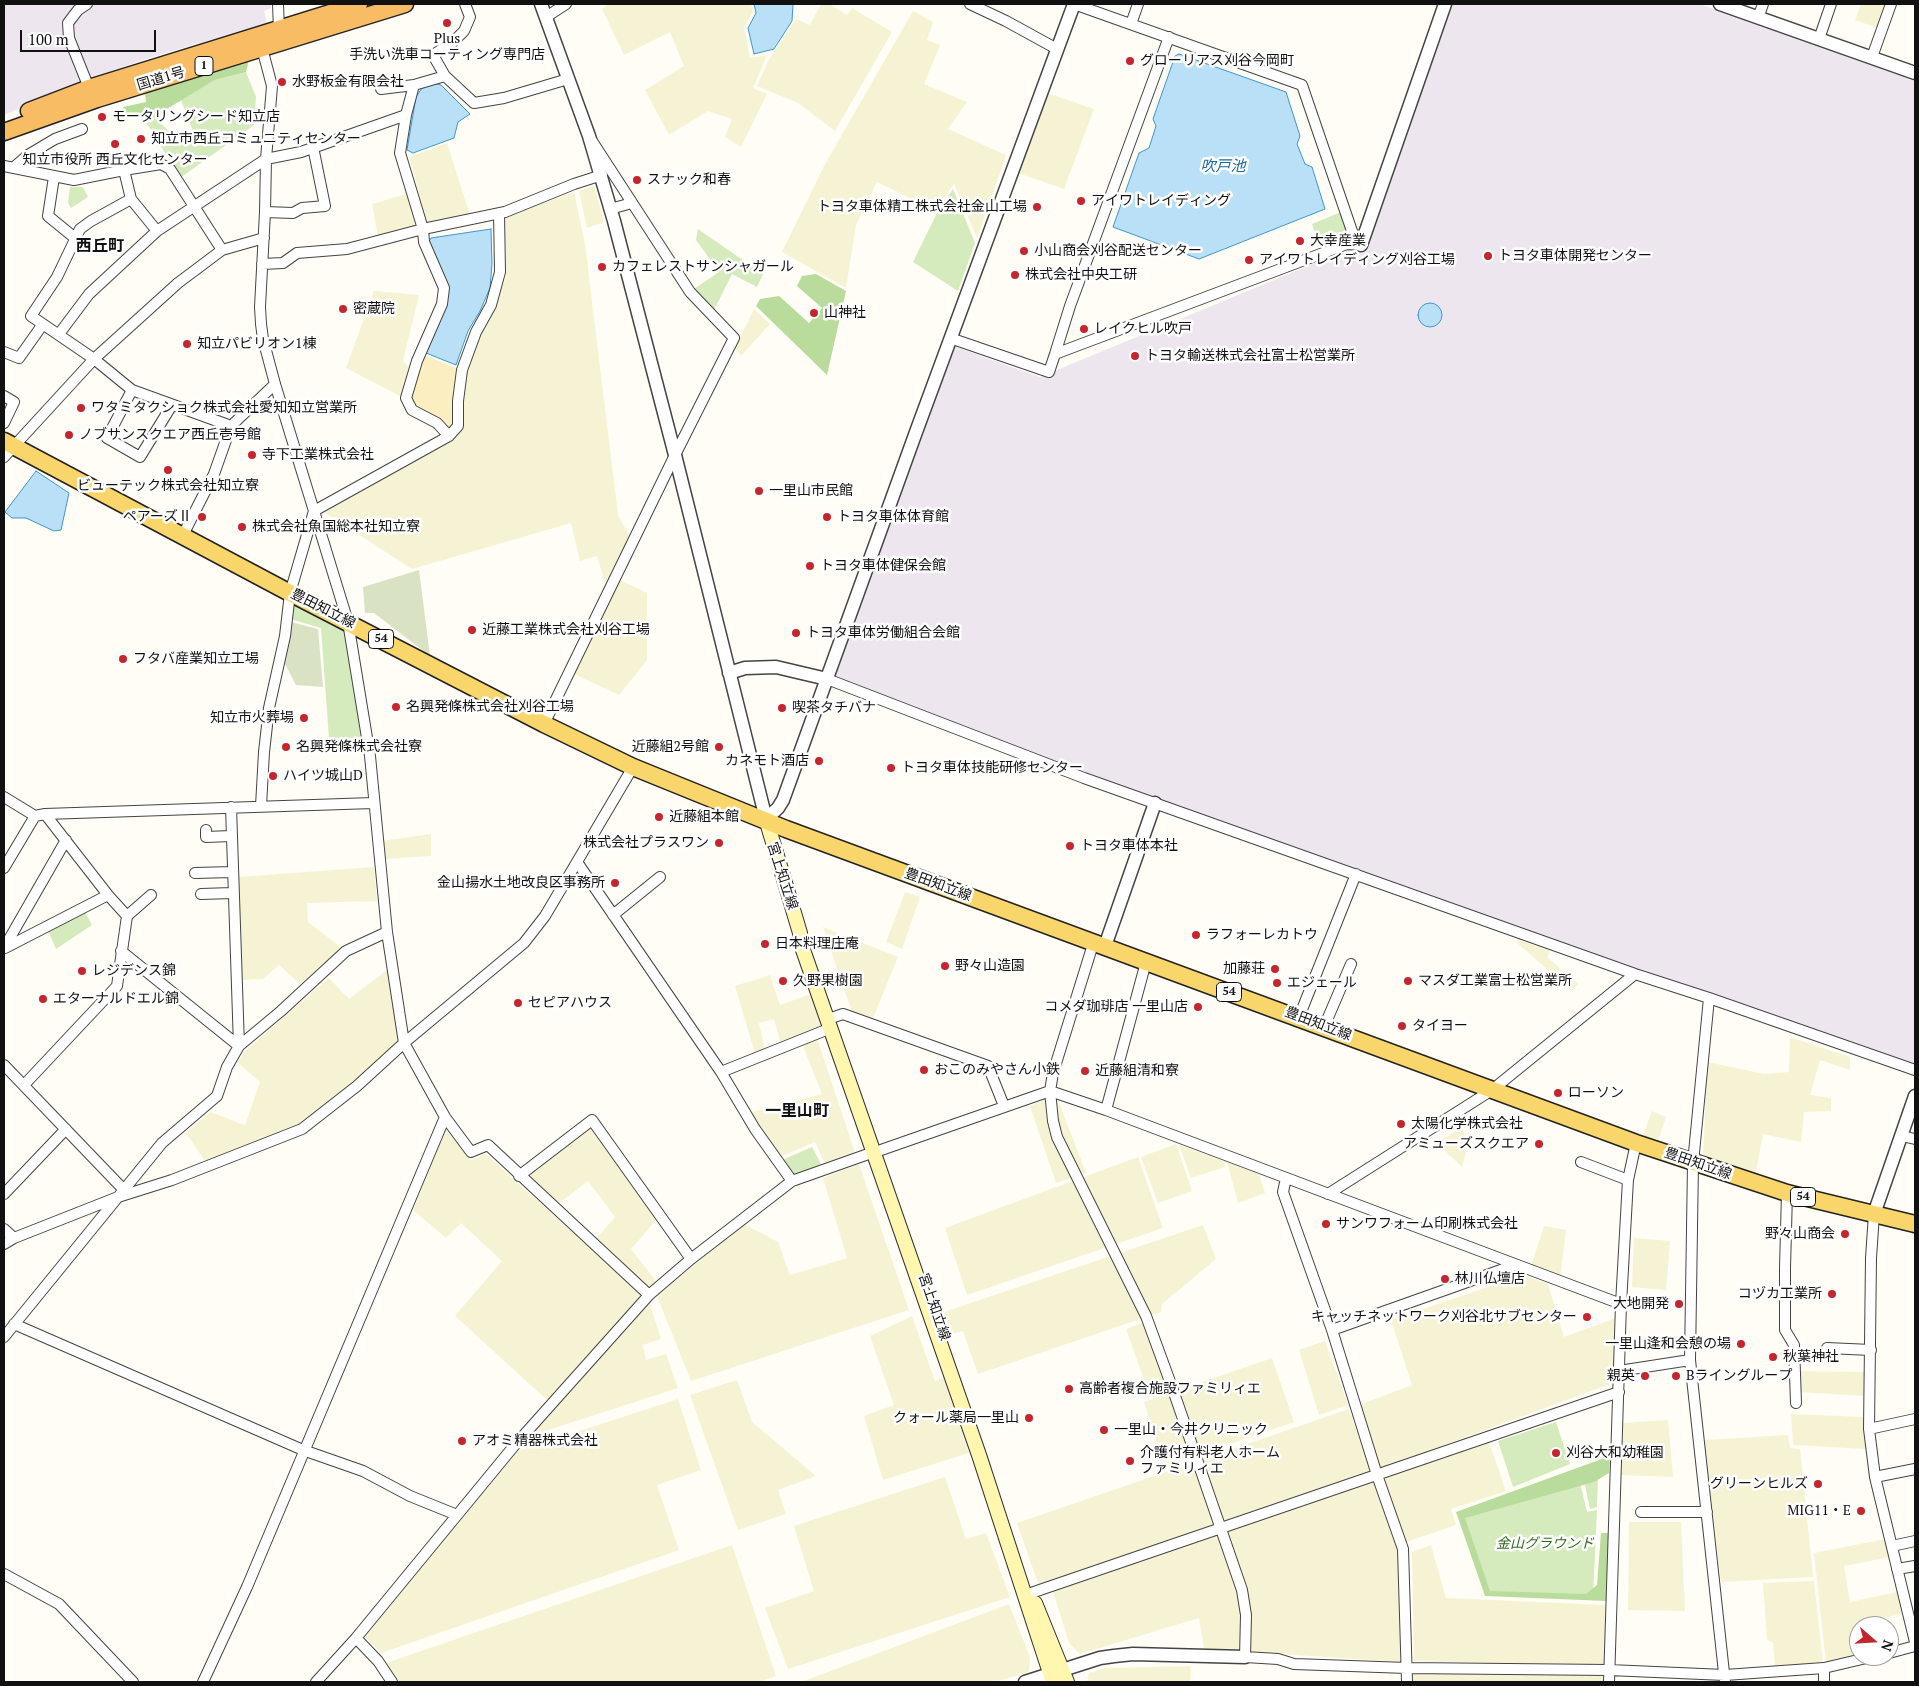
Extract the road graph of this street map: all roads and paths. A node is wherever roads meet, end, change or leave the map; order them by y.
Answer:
1 (87, 4) edge
2 (278, 4) edge
3 (359, 4) edge
4 (405, 4) edge
5 (465, 4) edge
6 (541, 4) edge
7 (566, 4) edge
8 (970, 4) edge
9 (1074, 4) edge
10 (1138, 4) edge
11 (1445, 4) edge
12 (1720, 4) edge
13 (1763, 4) edge
14 (1831, 4) edge
15 (1891, 4) edge
16 (546, 17) junction
17 (1758, 18) junction
18 (1131, 24) junction
19 (279, 30) junction
20 (1169, 37) junction
21 (1819, 38) junction
22 (262, 48) junction
23 (1057, 49) junction
24 (1872, 57) junction
25 (1915, 73) edge
26 (445, 76) junction
27 (568, 79) junction
28 (414, 85) junction
29 (89, 88) junction
30 (381, 89) dead end
31 (406, 115) junction
32 (4, 121) edge
33 (82, 129) dead end
34 (4, 132) edge
35 (589, 136) junction
36 (313, 147) junction
37 (266, 159) junction
38 (9, 167) edge
39 (124, 170) junction
40 (602, 175) junction
41 (54, 177) junction
42 (131, 199) junction
43 (632, 203) junction
44 (194, 206) junction
45 (610, 208) junction
46 (265, 212) junction
47 (499, 213) junction
48 (423, 229) junction
49 (157, 231) junction
50 (75, 238) junction
51 (264, 238) junction
52 (1361, 244) junction
53 (222, 250) junction
54 (262, 264) junction
55 (43, 324) junction
56 (59, 334) junction
57 (950, 338) junction
58 (4, 352) edge
59 (1055, 354) junction
60 (94, 359) junction
61 (275, 384) junction
62 (132, 390) junction
63 (4, 396) edge
64 (172, 405) junction
65 (4, 423) edge
66 (231, 426) junction
67 (449, 436) junction
68 (7, 448) edge
69 (675, 455) junction
70 (314, 511) junction
71 (183, 535) junction
72 (290, 593) junction
73 (348, 622) junction
74 (729, 673) junction
75 (827, 679) junction
76 (544, 724) junction
77 (633, 767) junction
78 (4, 797) edge
79 (373, 802) junction
80 (1155, 803) junction
81 (261, 806) junction
82 (231, 807) junction
83 (40, 815) junction
84 (766, 819) junction
85 (206, 830) dead end
86 (231, 836) junction
87 (66, 840) junction
88 (577, 862) junction
89 (4, 868) edge
90 (232, 872) junction
91 (195, 874) dead end
92 (1356, 874) junction
93 (660, 878) dead end
94 (232, 893) junction
95 (201, 894) dead end
96 (108, 895) junction
97 (151, 895) dead end
98 (613, 915) junction
99 (127, 916) junction
100 (387, 932) junction
101 (1099, 944) junction
102 (4, 948) edge
103 (122, 951) junction
104 (1146, 962) junction
105 (1351, 964) dead end
106 (1635, 974) junction
107 (1709, 998) junction
108 (1299, 1017) junction
109 (832, 1023) junction
110 (1324, 1027) junction
111 (404, 1043) junction
112 (239, 1046) junction
113 (4, 1065) edge
114 (1915, 1070) edge
115 (721, 1072) junction
116 (24, 1085) junction
117 (1492, 1090) junction
118 (1050, 1091) junction
119 (1914, 1102) edge
120 (1004, 1106) junction
121 (1106, 1110) junction
122 (444, 1118) junction
123 (66, 1129) junction
124 (1902, 1136) junction
125 (1915, 1139) edge
126 (1636, 1143) junction
127 (877, 1151) junction
128 (1581, 1162) dead end
129 (1693, 1163) junction
130 (519, 1176) junction
131 (1286, 1178) junction
132 (1628, 1180) junction
133 (792, 1181) junction
134 (1787, 1193) junction
135 (4, 1194) edge
136 (121, 1194) junction
137 (1328, 1194) junction
138 (1874, 1214) junction
139 (1915, 1224) edge
140 (4, 1229) edge
141 (14, 1238) junction
142 (4, 1244) edge
143 (691, 1259) junction
144 (1515, 1264) junction
145 (649, 1295) junction
146 (1621, 1304) junction
147 (14, 1324) junction
148 (1332, 1330) junction
149 (4, 1337) edge
150 (1827, 1348) dead end
151 (1871, 1350) junction
152 (1690, 1360) junction
153 (1619, 1371) junction
154 (1619, 1392) junction
155 (1796, 1404) dead end
156 (1915, 1419) edge
157 (1869, 1429) junction
158 (303, 1450) junction
159 (1915, 1469) edge
160 (1377, 1474) junction
161 (1875, 1477) junction
162 (1641, 1512) dead end
163 (1707, 1512) junction
164 (457, 1516) junction
165 (1220, 1528) junction
166 (1915, 1541) edge
167 (1892, 1546) junction
168 (1915, 1566) edge
169 (1897, 1569) junction
170 (4, 1574) edge
171 (1031, 1593) junction
172 (356, 1638) junction
173 (1915, 1642) edge
174 (1915, 1646) edge
175 (1899, 1650) edge
176 (1246, 1657) junction
177 (1849, 1662) edge
178 (1408, 1668) junction
179 (1824, 1668) junction
180 (1609, 1670) junction
181 (1058, 1677) edge
182 (1725, 1678) edge
183 (133, 1682) edge
184 (203, 1682) edge
185 (316, 1682) edge
186 (392, 1682) edge
187 (1025, 1682) edge
188 (1407, 1682) edge
189 (1609, 1682) edge
190 (1824, 1682) edge

1 - 29 street
2 - 19 street
3 - 19 highway, 国道1号 / 1
4 - 22 highway, 国道1号 / 1
5 - 26 street
6 - 16 street
7 - 16 street
8 - 23 street
9 - 18 street
9 - 23 street
10 - 18 street
11 - 52 street
12 - 17 street
13 - 17 street
14 - 21 street
15 - 24 street
16 - 27 street
17 - 21 street
18 - 20 street
19 - 29 highway, 国道1号 / 1
20 - 52 street
20 - 59 street
21 - 24 street
22 - 34 highway, 国道1号 / 1
22 - 37 street
23 - 57 street
24 - 25 street
26 - 27 street
26 - 28 street
27 - 35 street
28 - 30 street
28 - 31 street
29 - 32 highway, 国道1号 / 1
31 - 36 street
31 - 48 street
33 - 38 street
35 - 40 street
35 - 43 street
36 - 37 street
36 - 46 street
37 - 44 street
37 - 46 street
38 - 41 street
39 - 41 street
39 - 42 street
39 - 44 street
40 - 45 street
40 - 47 street
41 - 50 street
42 - 49 street
42 - 50 street
43 - 45 street
43 - 69 street
44 - 49 street
44 - 53 street
45 - 69 street
46 - 51 street
47 - 48 street
47 - 67 street
48 - 54 street
48 - 67 street
49 - 56 street
50 - 55 street
51 - 53 street
51 - 54 street
52 - 59 street
53 - 60 street
54 - 61 street
55 - 56 street
55 - 58 street
56 - 60 street
57 - 59 street
57 - 75 street
60 - 62 street
60 - 68 street
61 - 66 street
61 - 70 street
62 - 64 street
62 - 64 street
63 - 65 street
64 - 66 street
66 - 71 street
67 - 70 street
68 - 71 main road, 豊田知立線 / 54
69 - 74 street
69 - 76 street
70 - 72 street
70 - 73 street
71 - 72 main road, 豊田知立線 / 54
72 - 73 main road, 豊田知立線 / 54
72 - 81 street
73 - 76 main road, 豊田知立線 / 54
73 - 79 street
74 - 75 street
74 - 84 street
75 - 80 street
75 - 84 street
76 - 77 main road, 豊田知立線 / 54
77 - 84 main road, 豊田知立線 / 54
77 - 88 street
78 - 83 street
79 - 81 street
79 - 100 street
80 - 92 street
80 - 101 street
81 - 82 street
82 - 83 street
82 - 86 street
83 - 87 street
83 - 89 street
84 - 101 main road, 豊田知立線 / 54
84 - 109 main road, 宮上知立線
85 - 86 street
86 - 90 street
87 - 96 street
87 - 102 street
88 - 98 street
88 - 111 street
90 - 91 street
90 - 94 street
92 - 106 street
92 - 108 street
93 - 98 street
94 - 95 street
94 - 112 street
96 - 99 street
96 - 102 street
97 - 99 street
98 - 115 street
99 - 103 street
100 - 111 street
100 - 112 street
101 - 104 main road, 豊田知立線 / 54
101 - 118 street
103 - 112 street
103 - 116 street
104 - 108 main road, 豊田知立線 / 54
104 - 121 street
105 - 110 street
106 - 107 street
106 - 117 street
107 - 114 street
107 - 129 street
108 - 110 main road, 豊田知立線 / 54
109 - 115 street
109 - 120 street
109 - 127 main road, 宮上知立線
110 - 117 main road, 豊田知立線 / 54
111 - 122 street
111 - 136 street
112 - 136 street
113 - 116 street
115 - 133 street
116 - 123 street
117 - 126 main road, 豊田知立線 / 54
117 - 137 street
118 - 120 street
118 - 121 street
118 - 165 street
119 - 124 street
120 - 127 street
121 - 131 street
122 - 130 street
122 - 158 street
123 - 135 street
123 - 136 street
124 - 125 street
124 - 138 street
126 - 129 main road, 豊田知立線 / 54
126 - 132 street
127 - 133 street
127 - 171 main road, 宮上知立線
127 - 181 main road, 宮上知立線
128 - 132 street
129 - 134 main road, 豊田知立線 / 54
129 - 152 street
130 - 143 street
130 - 145 street
131 - 137 street
131 - 148 street
132 - 146 street
133 - 143 street
134 - 138 main road, 豊田知立線 / 54
134 - 155 street
136 - 141 street
136 - 147 street
137 - 144 street
138 - 139 main road, 豊田知立線 / 54
138 - 151 street
140 - 141 street
141 - 142 street
143 - 145 street
144 - 146 street
144 - 148 street
145 - 164 street
146 - 153 street
147 - 149 street
147 - 158 street
148 - 160 street
150 - 151 street
151 - 157 street
152 - 153 street
152 - 163 street
153 - 154 street
154 - 160 street
154 - 180 street
156 - 157 street
157 - 161 street
158 - 164 street
158 - 184 street
159 - 161 street
160 - 165 street
160 - 178 street
161 - 167 street
162 - 163 street
163 - 182 street
164 - 172 street
165 - 171 street
165 - 176 street
166 - 167 street
167 - 169 street
168 - 169 street
169 - 173 street
170 - 183 street
171 - 181 main road, 宮上知立線
172 - 185 street
172 - 186 street
174 - 175 street
176 - 178 street
176 - 181 street
177 - 179 street
178 - 180 street
178 - 188 street
179 - 182 street
179 - 190 street
180 - 182 street
180 - 189 street
181 - 187 street

